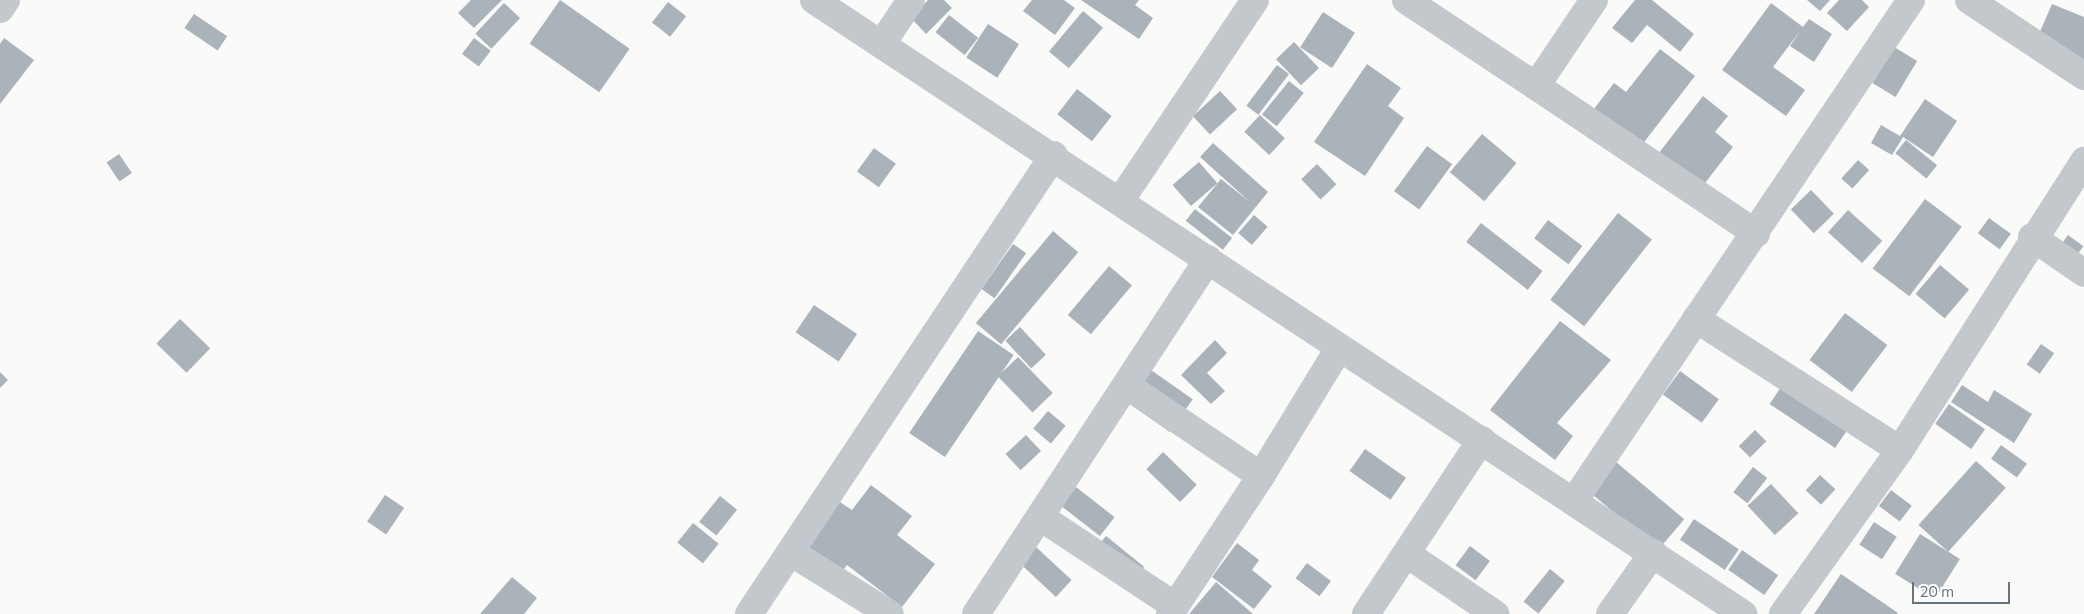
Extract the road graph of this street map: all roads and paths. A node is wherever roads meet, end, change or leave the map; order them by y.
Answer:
1 (6, 0) edge
2 (814, 0) edge
3 (911, 0) edge
4 (1254, 0) edge
5 (1406, 0) edge
6 (1594, 0) edge
7 (1911, 0) edge
8 (1969, 0) edge
9 (0, 10) edge
10 (883, 42) junction
11 (2084, 76) edge
12 (1536, 86) junction
13 (1054, 155) junction
14 (2084, 162) edge
15 (1120, 201) junction
16 (1756, 233) junction
17 (2032, 237) junction
18 (1208, 259) junction
19 (2084, 273) edge
20 (1696, 319) junction
21 (1338, 348) junction
22 (1126, 385) junction
23 (1481, 440) junction
24 (1900, 450) junction
25 (1261, 476) junction
26 (1574, 500) junction
27 (1042, 518) junction
28 (1653, 552) junction
29 (792, 553) junction
30 (1407, 554) junction
31 (1172, 610) edge
32 (749, 614) edge
33 (890, 614) edge
34 (976, 614) edge
35 (1366, 614) edge
36 (1495, 614) edge
37 (1610, 614) edge
38 (1743, 614) edge
39 (1783, 614) edge

1 - 9 street
2 - 10 street
3 - 10 street
4 - 15 street
5 - 12 street
6 - 12 street
7 - 16 street
8 - 11 street
10 - 13 street
12 - 16 street
13 - 15 street
13 - 29 street
14 - 17 street
15 - 18 street
16 - 20 street
17 - 19 street
17 - 24 street
18 - 21 street
18 - 22 street
20 - 24 street
20 - 26 street
21 - 23 street
21 - 25 street
22 - 25 street
22 - 27 street
23 - 26 street
23 - 30 street
24 - 39 street
25 - 31 street
26 - 28 street
27 - 31 street
27 - 34 street
28 - 37 street
28 - 38 street
29 - 32 street
29 - 33 street
30 - 35 street
30 - 36 street

